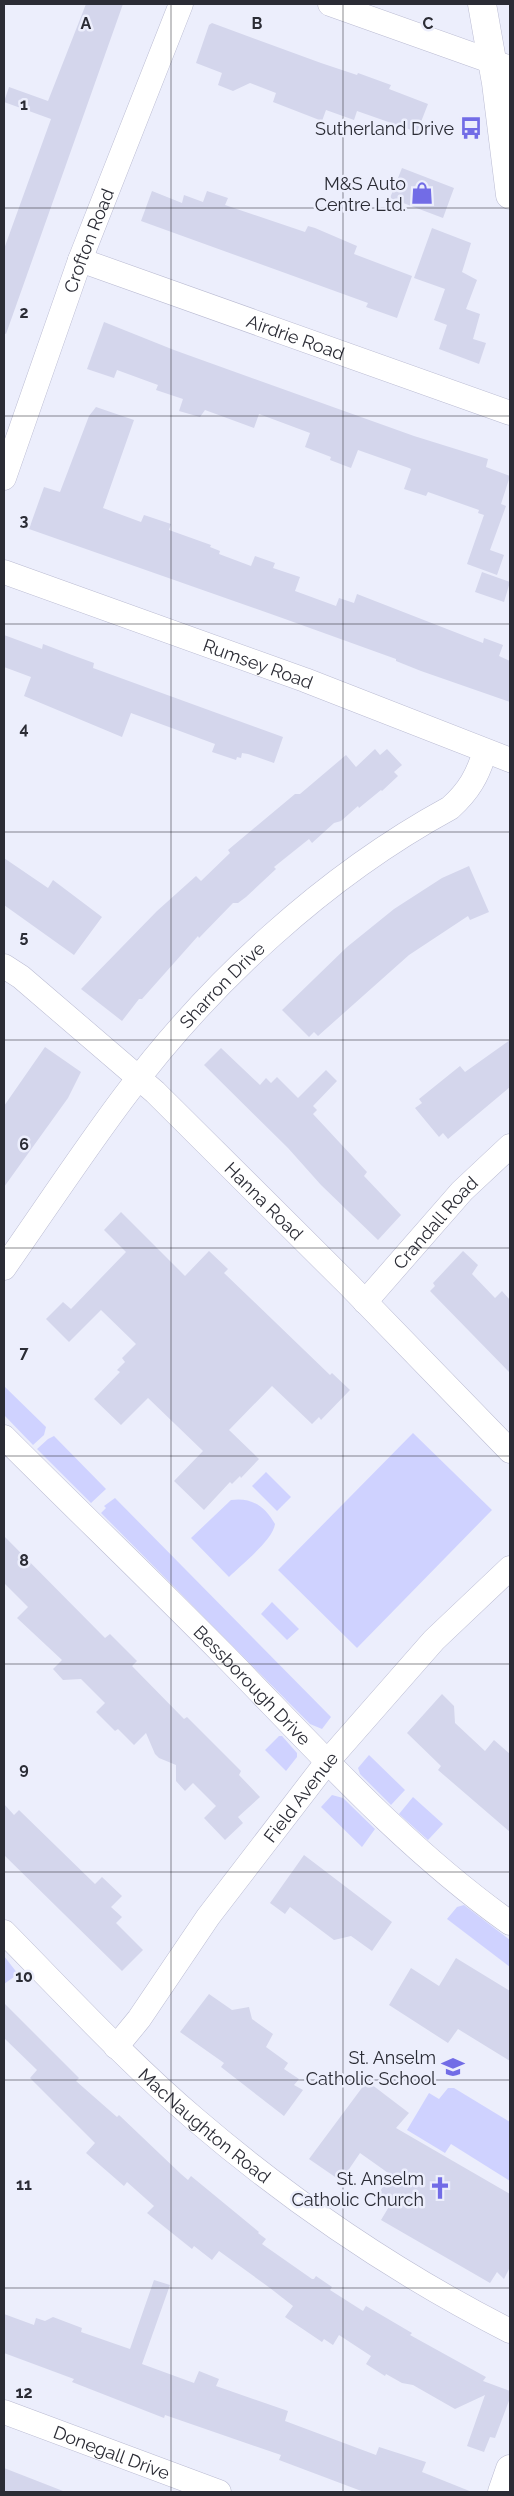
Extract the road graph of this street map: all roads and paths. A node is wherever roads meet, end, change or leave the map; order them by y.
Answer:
1 (181, 4) edge
2 (330, 4) edge
3 (482, 4) edge
4 (501, 64) edge
5 (510, 195) edge
6 (80, 260) junction
7 (510, 413) edge
8 (4, 478) edge
9 (4, 572) edge
10 (484, 751) junction
11 (510, 760) edge
12 (4, 966) edge
13 (139, 1078) junction
14 (510, 1146) edge
15 (4, 1268) edge
16 (365, 1302) junction
17 (4, 1437) edge
18 (510, 1451) edge
19 (510, 1568) edge
20 (327, 1762) junction
21 (510, 1923) edge
22 (4, 1932) edge
23 (116, 2047) junction
24 (510, 2331) edge
25 (4, 2412) edge
26 (510, 2469) edge
27 (219, 2492) edge
28 (502, 2492) edge

1 - 6 street, Crofton Road
2 - 4 street
3 - 4 street
4 - 5 street
6 - 7 street, Airdrie Road
6 - 8 street, Crofton Road
9 - 10 street, Rumsey Road
10 - 11 street, Rumsey Road
10 - 13 street, Sharron Drive
12 - 13 street, Hanna Road
13 - 15 street, Sharron Drive
13 - 16 street, Hanna Road
14 - 16 street, Crandall Road
16 - 18 street, Hanna Road
17 - 20 street, Bessborough Drive
19 - 20 street, Field Avenue
20 - 21 street, Bessborough Drive
20 - 23 street, Field Avenue
22 - 23 street, MacNaughton Road
23 - 24 street, MacNaughton Road
25 - 27 street, Donegall Drive
26 - 28 street

